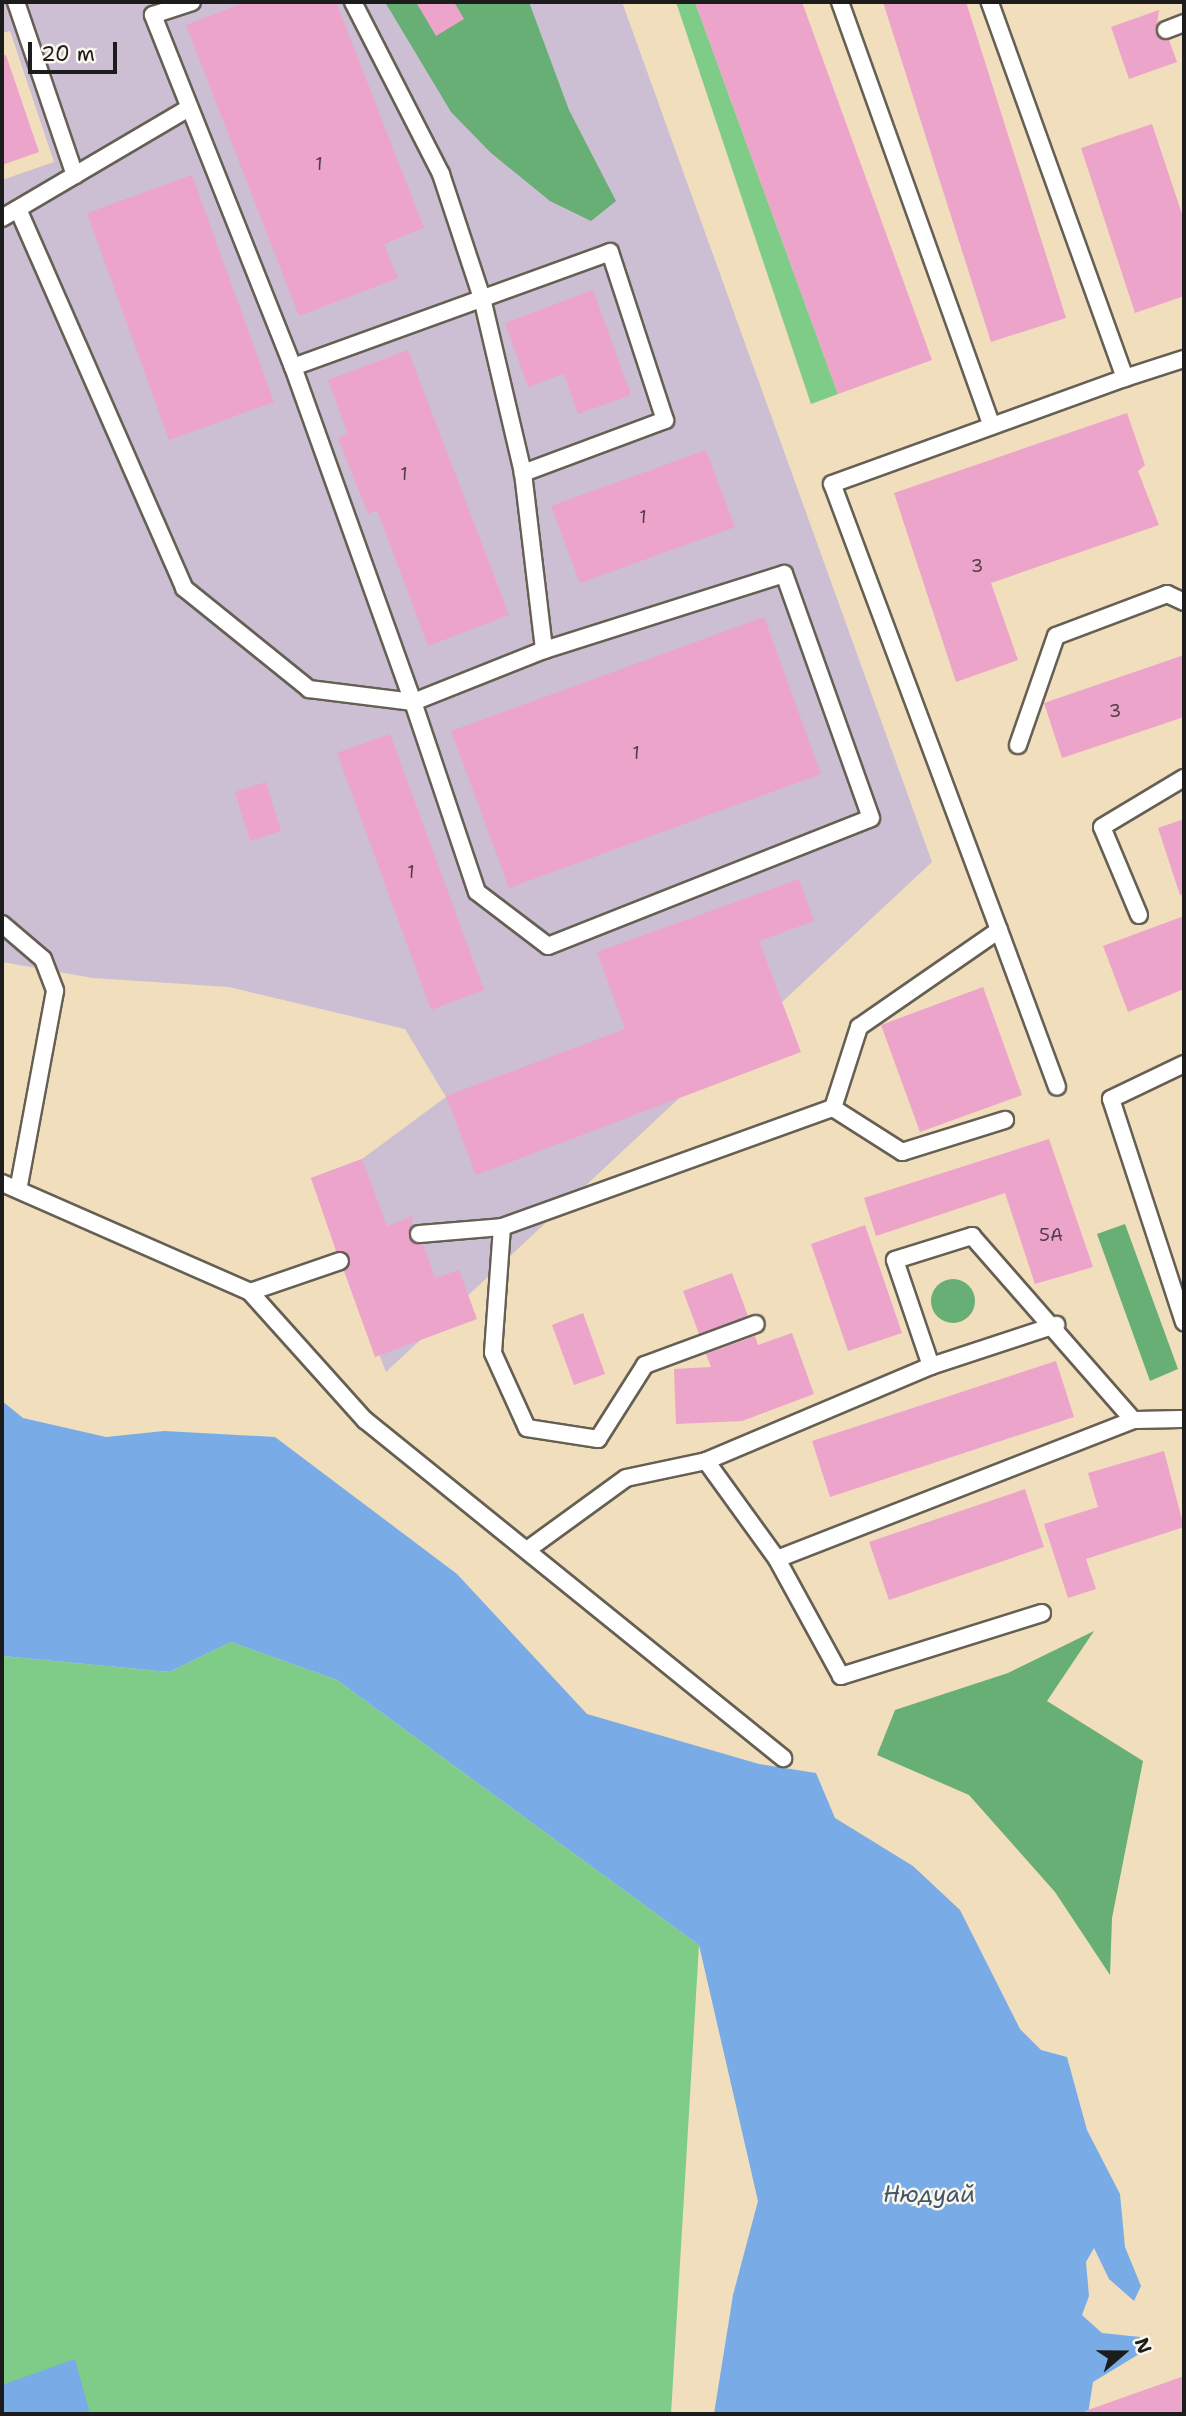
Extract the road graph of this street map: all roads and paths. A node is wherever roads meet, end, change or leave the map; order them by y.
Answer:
1 (16, 2) edge
2 (192, 2) edge
3 (354, 2) edge
4 (840, 2) edge
5 (990, 2) edge
6 (150, 9) edge
7 (1184, 23) edge
8 (1166, 30) dead end
9 (189, 108) junction
10 (75, 175) junction
11 (18, 209) junction
12 (2, 218) edge
13 (482, 298) junction
14 (1184, 359) edge
15 (293, 367) junction
16 (1125, 378) junction
17 (992, 426) junction
18 (523, 473) junction
19 (1184, 603) edge
20 (544, 650) junction
21 (412, 702) junction
22 (1018, 746) dead end
23 (1184, 778) edge
24 (1139, 915) dead end
25 (2, 924) edge
26 (999, 930) junction
27 (1184, 1064) edge
28 (1056, 1087) dead end
29 (833, 1108) junction
30 (1004, 1120) dead end
31 (2, 1183) edge
32 (18, 1190) junction
33 (502, 1227) junction
34 (419, 1234) dead end
35 (340, 1261) dead end
36 (250, 1292) junction
37 (1184, 1322) edge
38 (755, 1324) dead end
39 (1056, 1325) junction
40 (931, 1366) junction
41 (1184, 1419) edge
42 (1133, 1420) junction
43 (706, 1461) junction
44 (527, 1550) junction
45 (777, 1559) junction
46 (1042, 1613) dead end
47 (783, 1758) dead end

1 - 10 lane
2 - 6 lane
3 - 13 lane
4 - 17 lane
5 - 16 lane
6 - 9 lane
7 - 8 lane
9 - 10 lane
9 - 15 lane
10 - 11 lane
11 - 12 lane
11 - 21 lane
13 - 15 lane
13 - 18 lane
13 - 18 lane
14 - 16 lane
15 - 21 lane
16 - 17 lane
17 - 26 lane
18 - 20 lane
19 - 22 lane
20 - 21 lane
20 - 21 lane
23 - 24 lane
25 - 32 lane
26 - 28 lane
26 - 29 lane
27 - 37 lane
29 - 30 lane
29 - 33 lane
31 - 32 lane
32 - 36 lane
33 - 34 lane
33 - 38 lane
35 - 36 lane
36 - 44 lane
39 - 40 lane
39 - 40 lane
39 - 42 lane
40 - 43 lane
41 - 42 lane
42 - 45 lane
43 - 44 lane
43 - 45 lane
44 - 47 lane
45 - 46 lane

